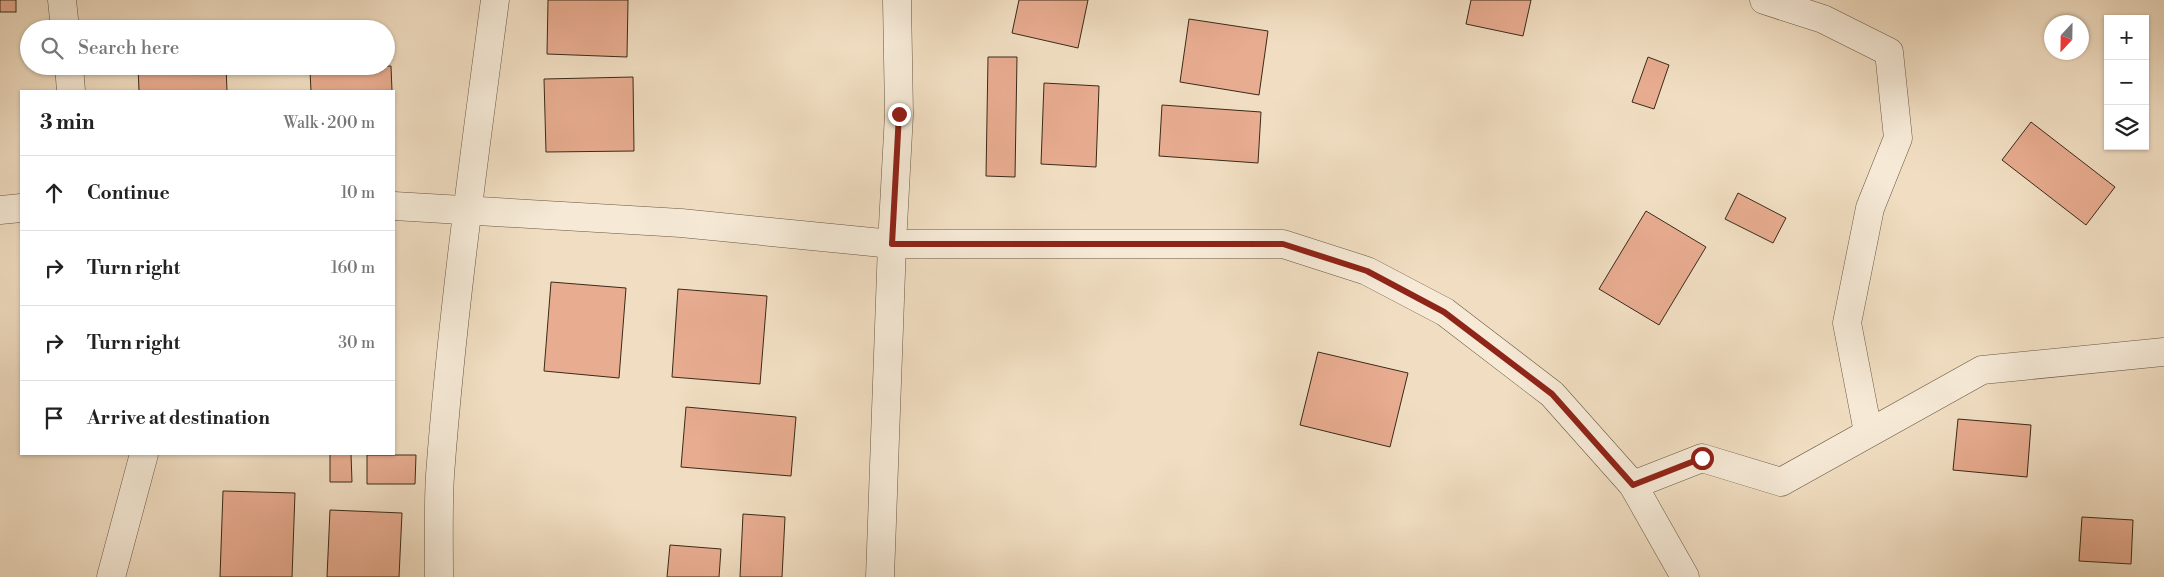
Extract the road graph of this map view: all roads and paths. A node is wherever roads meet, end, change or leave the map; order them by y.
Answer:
1 (62, 0) edge
2 (495, 0) edge
3 (897, 0) edge
4 (1764, 0) edge
5 (64, 20) edge
6 (70, 75) edge
7 (71, 90) edge
8 (395, 206) edge
9 (20, 208) edge
10 (0, 210) edge
11 (466, 210) junction
12 (892, 244) junction
13 (2164, 352) edge
14 (1868, 432) junction
15 (144, 455) edge
16 (1633, 485) junction
17 (111, 577) edge
18 (439, 577) edge
19 (880, 577) edge
20 (1685, 577) edge

1 - 5 street
2 - 11 street
3 - 12 street
4 - 14 street
6 - 7 street
8 - 11 street
9 - 10 street
11 - 12 street
11 - 18 street
12 - 16 street
12 - 19 street
13 - 14 street
14 - 16 street
15 - 17 street
16 - 20 street

